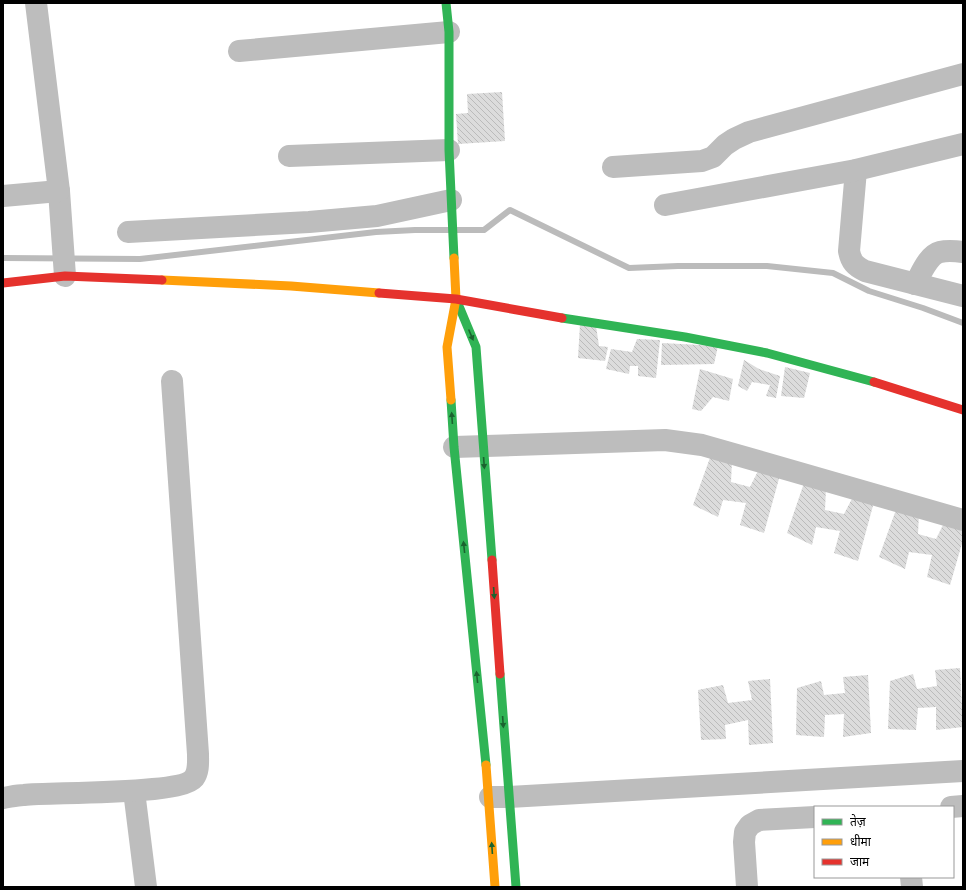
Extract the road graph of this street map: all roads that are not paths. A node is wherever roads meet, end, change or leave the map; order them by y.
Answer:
1 (36, 3) edge
2 (446, 3) edge
3 (449, 32) junction
4 (239, 51) dead end
5 (963, 74) edge
6 (963, 144) edge
7 (449, 150) junction
8 (289, 156) dead end
9 (613, 166) dead end
10 (856, 170) junction
11 (58, 191) junction
12 (3, 196) edge
13 (451, 204) junction
14 (665, 205) dead end
15 (128, 232) dead end
16 (963, 252) edge
17 (64, 268) junction
18 (3, 283) edge
19 (915, 284) junction
20 (963, 296) edge
21 (456, 298) junction
22 (172, 381) dead end
23 (963, 410) edge
24 (483, 446) junction
25 (454, 447) junction
26 (963, 520) edge
27 (963, 771) edge
28 (134, 791) junction
29 (499, 797) junction
30 (3, 798) edge
31 (814, 817) edge
32 (146, 887) edge
33 (495, 887) edge
34 (516, 887) edge
35 (747, 887) edge

1 - 11 street
2 - 3 street
3 - 4 street
3 - 7 street
5 - 9 street
6 - 10 street
7 - 8 street
7 - 13 street
10 - 14 street
10 - 19 street
11 - 12 street
11 - 17 street
13 - 15 street
13 - 21 street
16 - 19 street
17 - 18 street
17 - 21 street
19 - 20 street
21 - 23 street
21 -> 24 street
25 -> 21 street
22 - 28 street
24 - 25 street
24 - 26 street
24 -> 29 street
29 -> 25 street
27 - 29 street
28 - 30 street
28 - 32 street
33 -> 29 street
29 - 34 street
31 - 35 street

